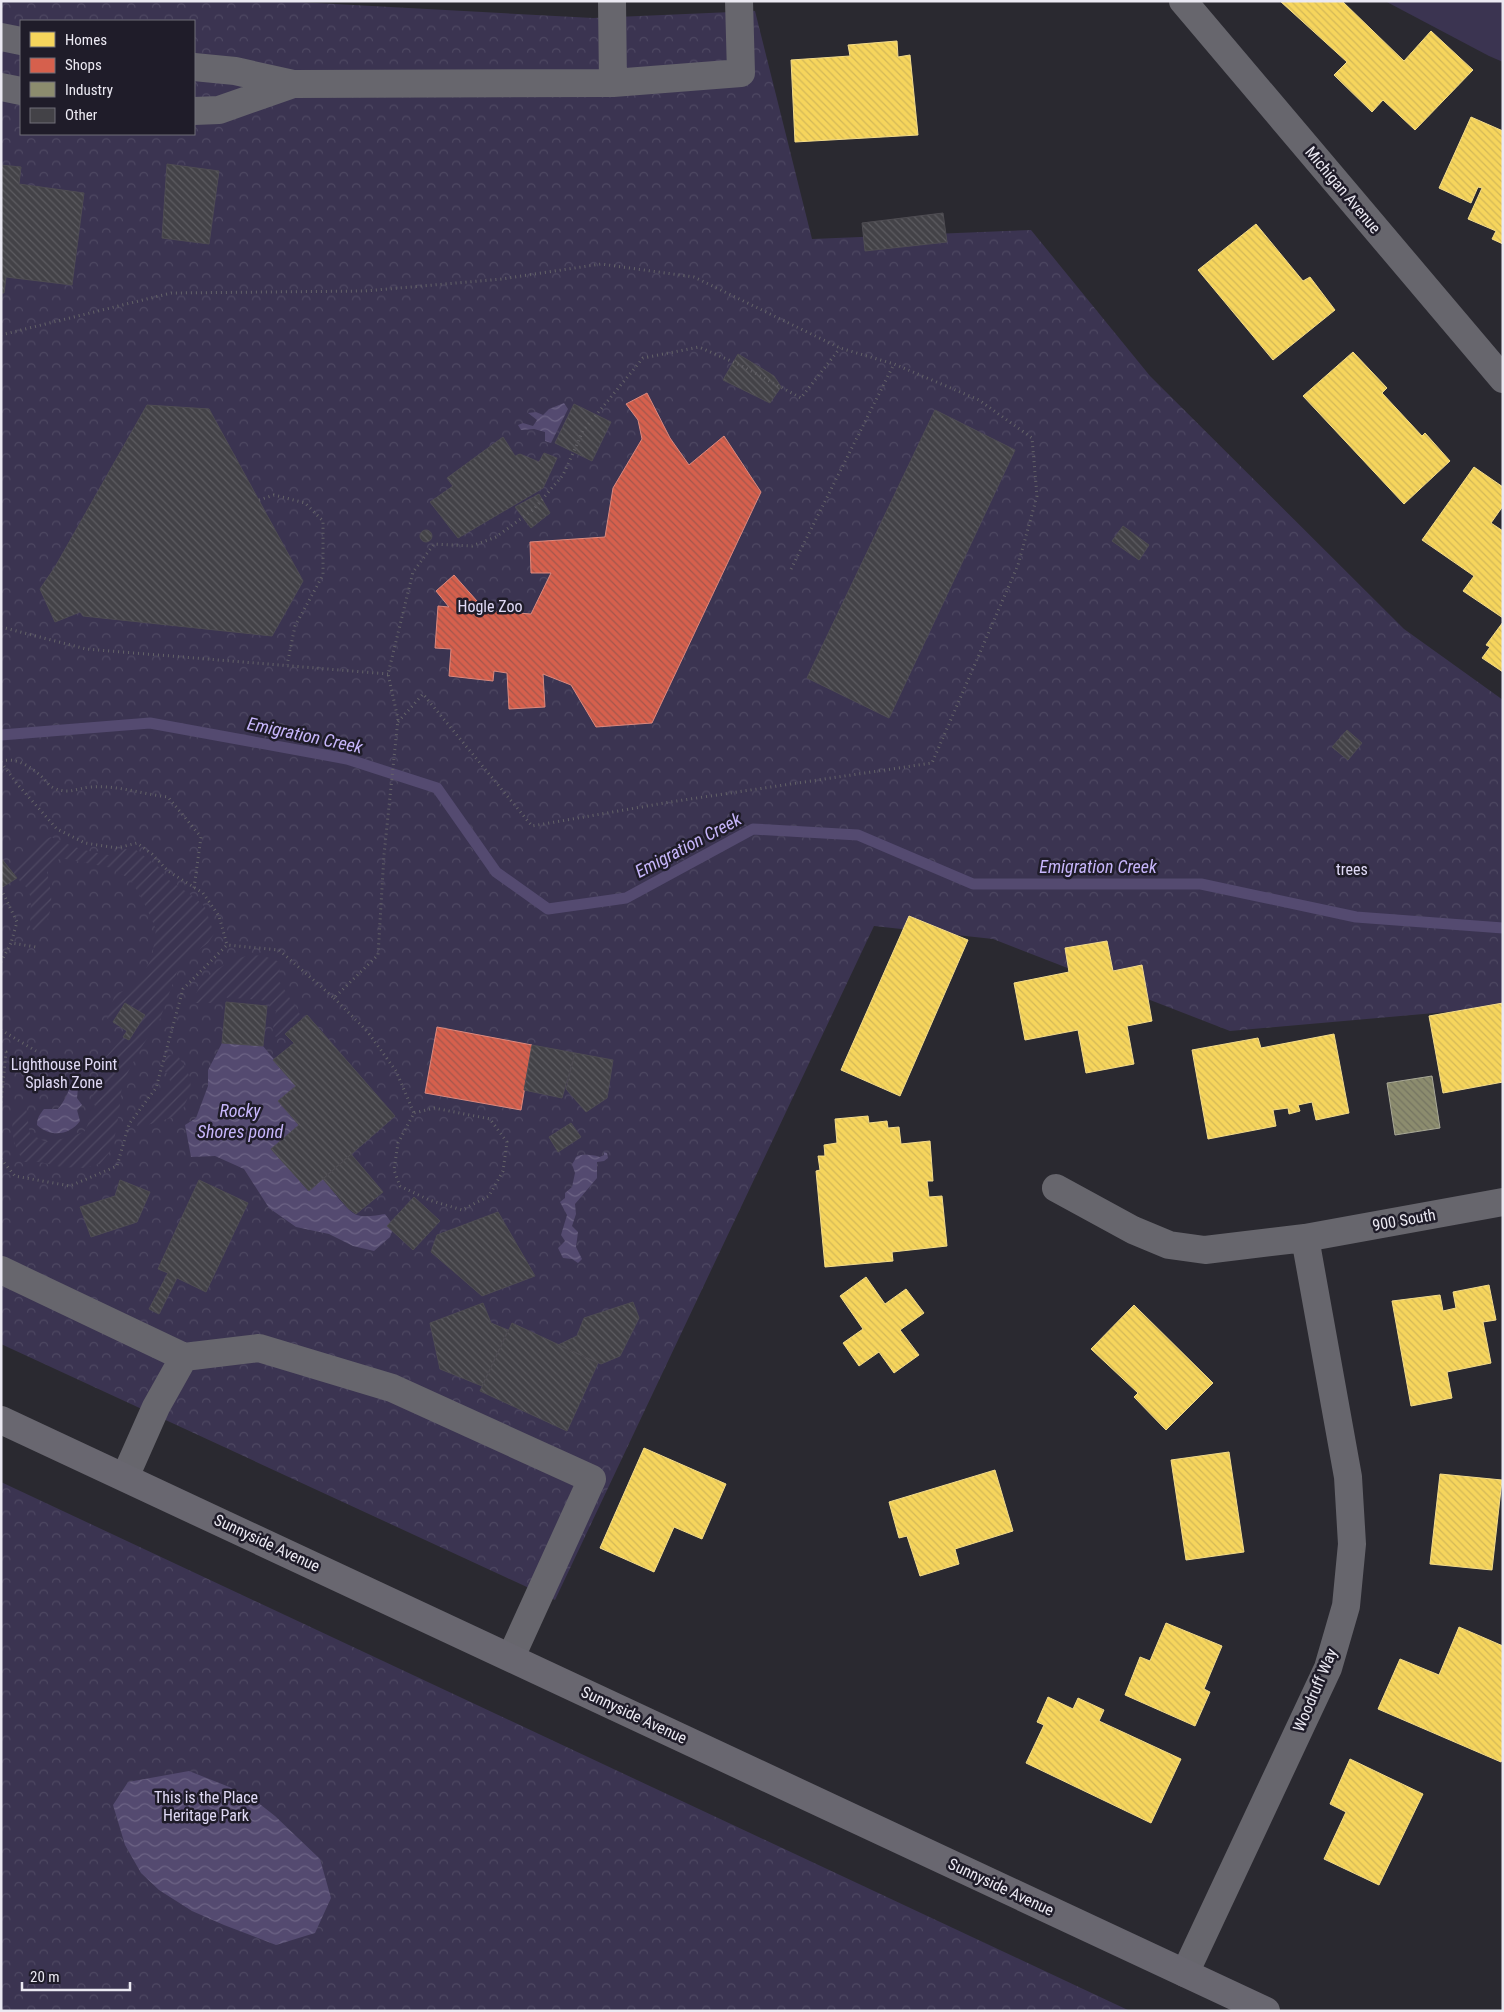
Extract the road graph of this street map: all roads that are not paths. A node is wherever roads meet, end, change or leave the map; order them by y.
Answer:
1 (612, 1) edge
2 (739, 1) edge
3 (1183, 1) edge
4 (1, 37) edge
5 (20, 41) edge
6 (195, 67) edge
7 (613, 83) junction
8 (293, 84) junction
9 (195, 111) edge
10 (1503, 379) edge
11 (1056, 1188) dead end
12 (1503, 1202) edge
13 (1305, 1238) junction
14 (1, 1270) edge
15 (184, 1357) junction
16 (1, 1420) edge
17 (125, 1478) junction
18 (511, 1657) junction
19 (1185, 1973) junction
20 (1266, 2011) edge

1 - 7 street
2 - 7 street
3 - 10 street, Michigan Avenue
4 - 5 street
6 - 8 street
7 - 8 street
8 - 9 street
11 - 13 street, 900 South
12 - 13 street, 900 South
13 - 19 street, Woodruff Way
14 - 15 street
15 - 17 street
15 - 18 street
16 - 17 main road, Sunnyside Avenue
17 - 18 main road, Sunnyside Avenue
18 - 19 main road, Sunnyside Avenue
19 - 20 main road, Sunnyside Avenue

